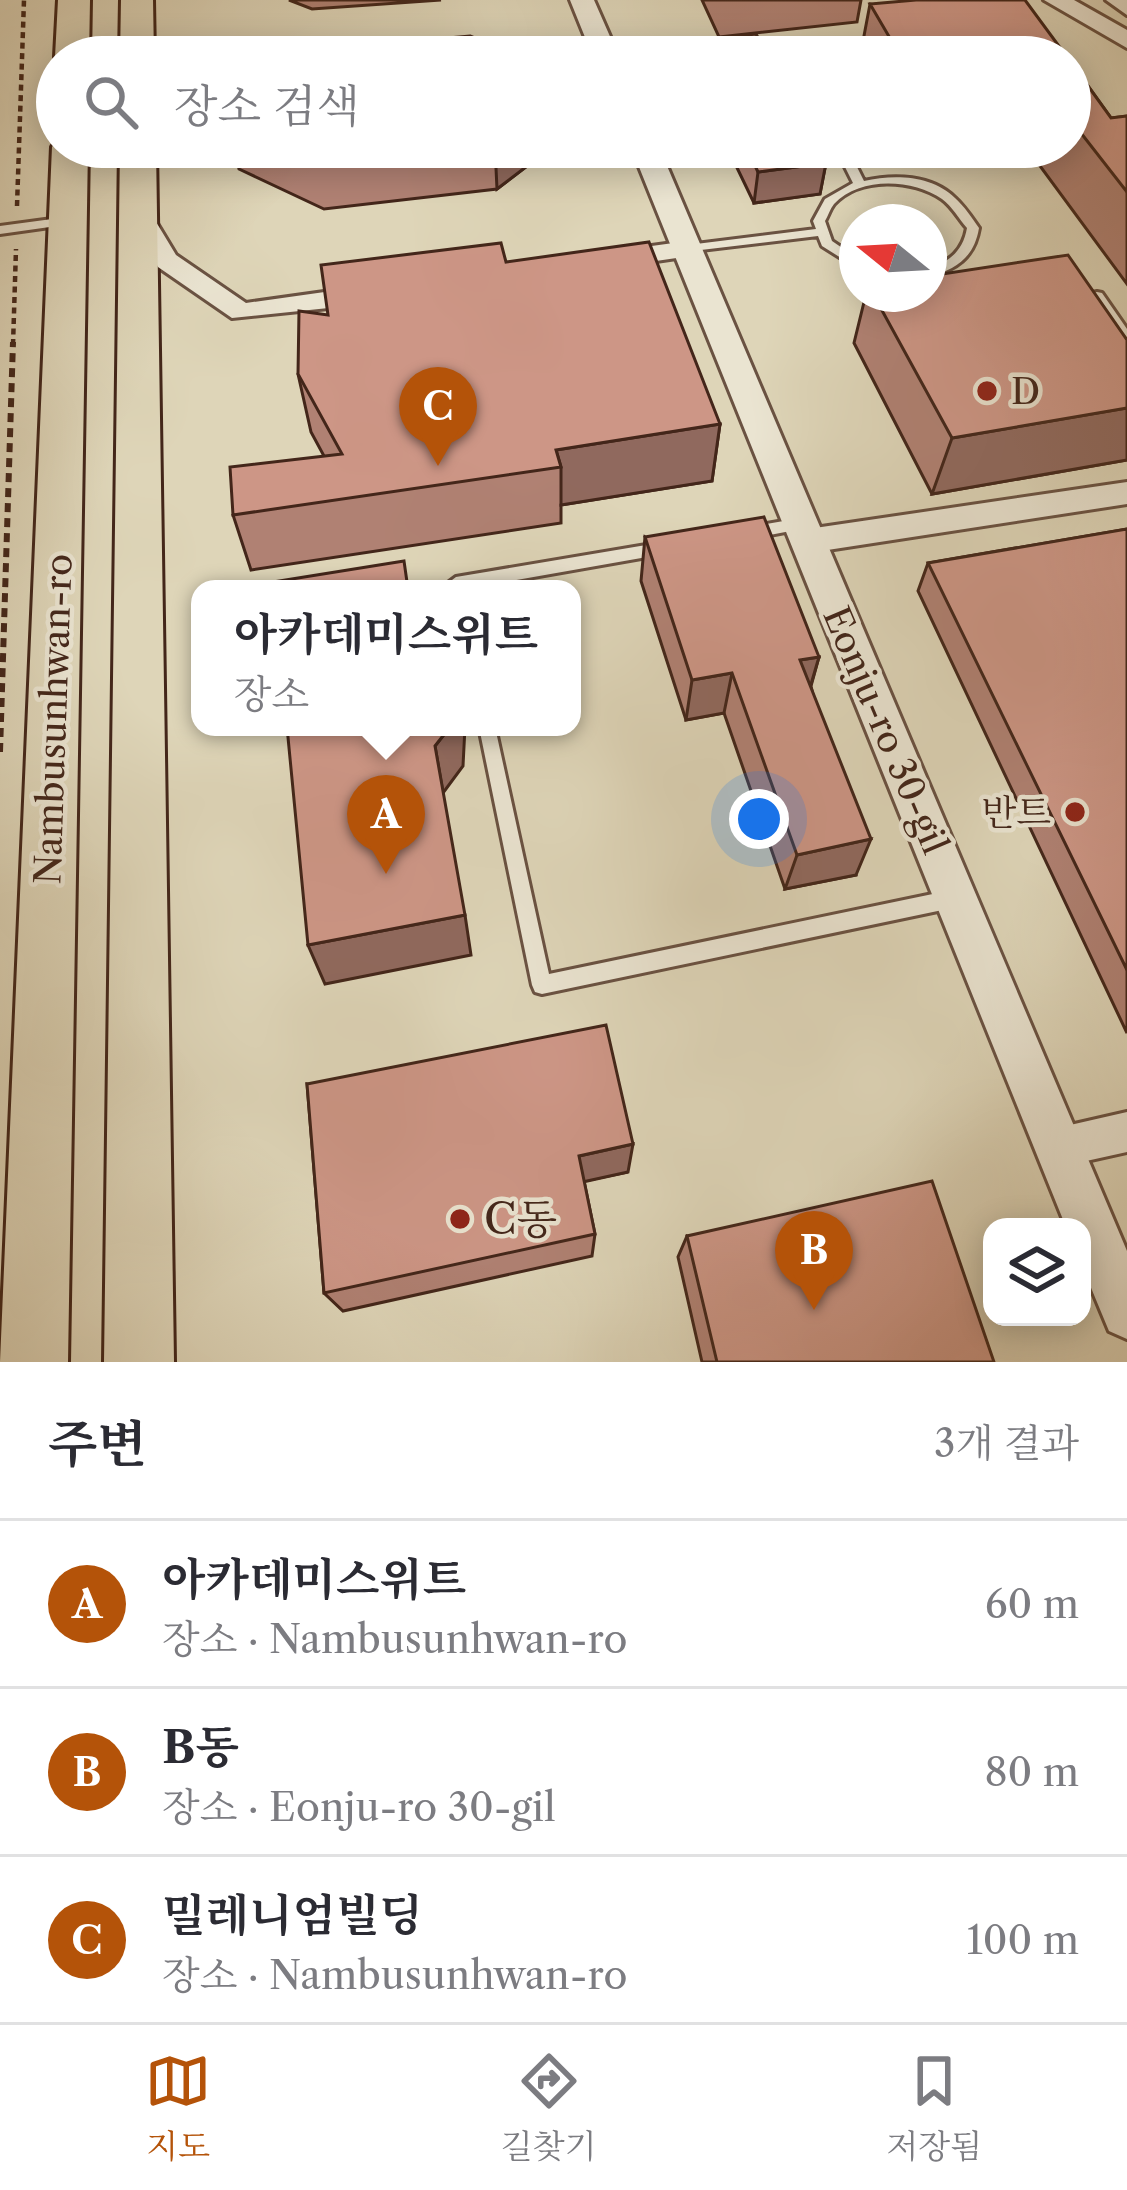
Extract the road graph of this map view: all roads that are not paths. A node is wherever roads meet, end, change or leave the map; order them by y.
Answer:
1 (74, 0) edge
2 (137, 0) edge
3 (582, 0) edge
4 (1057, 0) edge
5 (1118, 0) edge
6 (1127, 8) edge
7 (73, 36) edge
8 (137, 36) edge
9 (597, 36) edge
10 (1127, 40) edge
11 (62, 168) edge
12 (138, 168) edge
13 (654, 168) edge
14 (852, 168) edge
15 (859, 183) junction
16 (138, 212) junction
17 (42, 225) junction
18 (0, 230) edge
19 (822, 232) junction
20 (688, 249) junction
21 (839, 252) edge
22 (962, 257) junction
23 (947, 264) edge
24 (573, 265) edge
25 (974, 276) edge
26 (390, 292) edge
27 (1058, 303) edge
28 (1127, 339) edge
29 (1127, 493) edge
30 (804, 532) junction
31 (732, 536) edge
32 (686, 544) edge
33 (474, 580) edge
34 (489, 736) edge
35 (956, 898) junction
36 (1127, 1132) edge
37 (1059, 1146) junction
38 (1127, 1312) edge
39 (33, 1362) edge
40 (139, 1362) edge

1 - 7 main road
2 - 8 main road
3 - 9 street
4 - 10 street
5 - 6 street
11 - 17 main road, Nambusunhwan-ro
12 - 16 main road
13 - 20 street, Eonju-ro 30-gil
14 - 15 lane
15 - 19 lane
15 - 22 lane
16 - 26 street
16 - 40 main road
17 - 18 lane
17 - 39 main road, Nambusunhwan-ro
19 - 20 lane
19 - 21 lane
20 - 24 street
20 - 30 street, Eonju-ro 30-gil
22 - 23 lane
22 - 25 lane
27 - 28 lane
29 - 30 street
30 - 31 lane
30 - 35 street, Eonju-ro 30-gil
32 - 33 lane
34 - 35 lane
35 - 37 street, Eonju-ro 30-gil
36 - 37 street
37 - 38 street, Eonju-ro 30-gil

